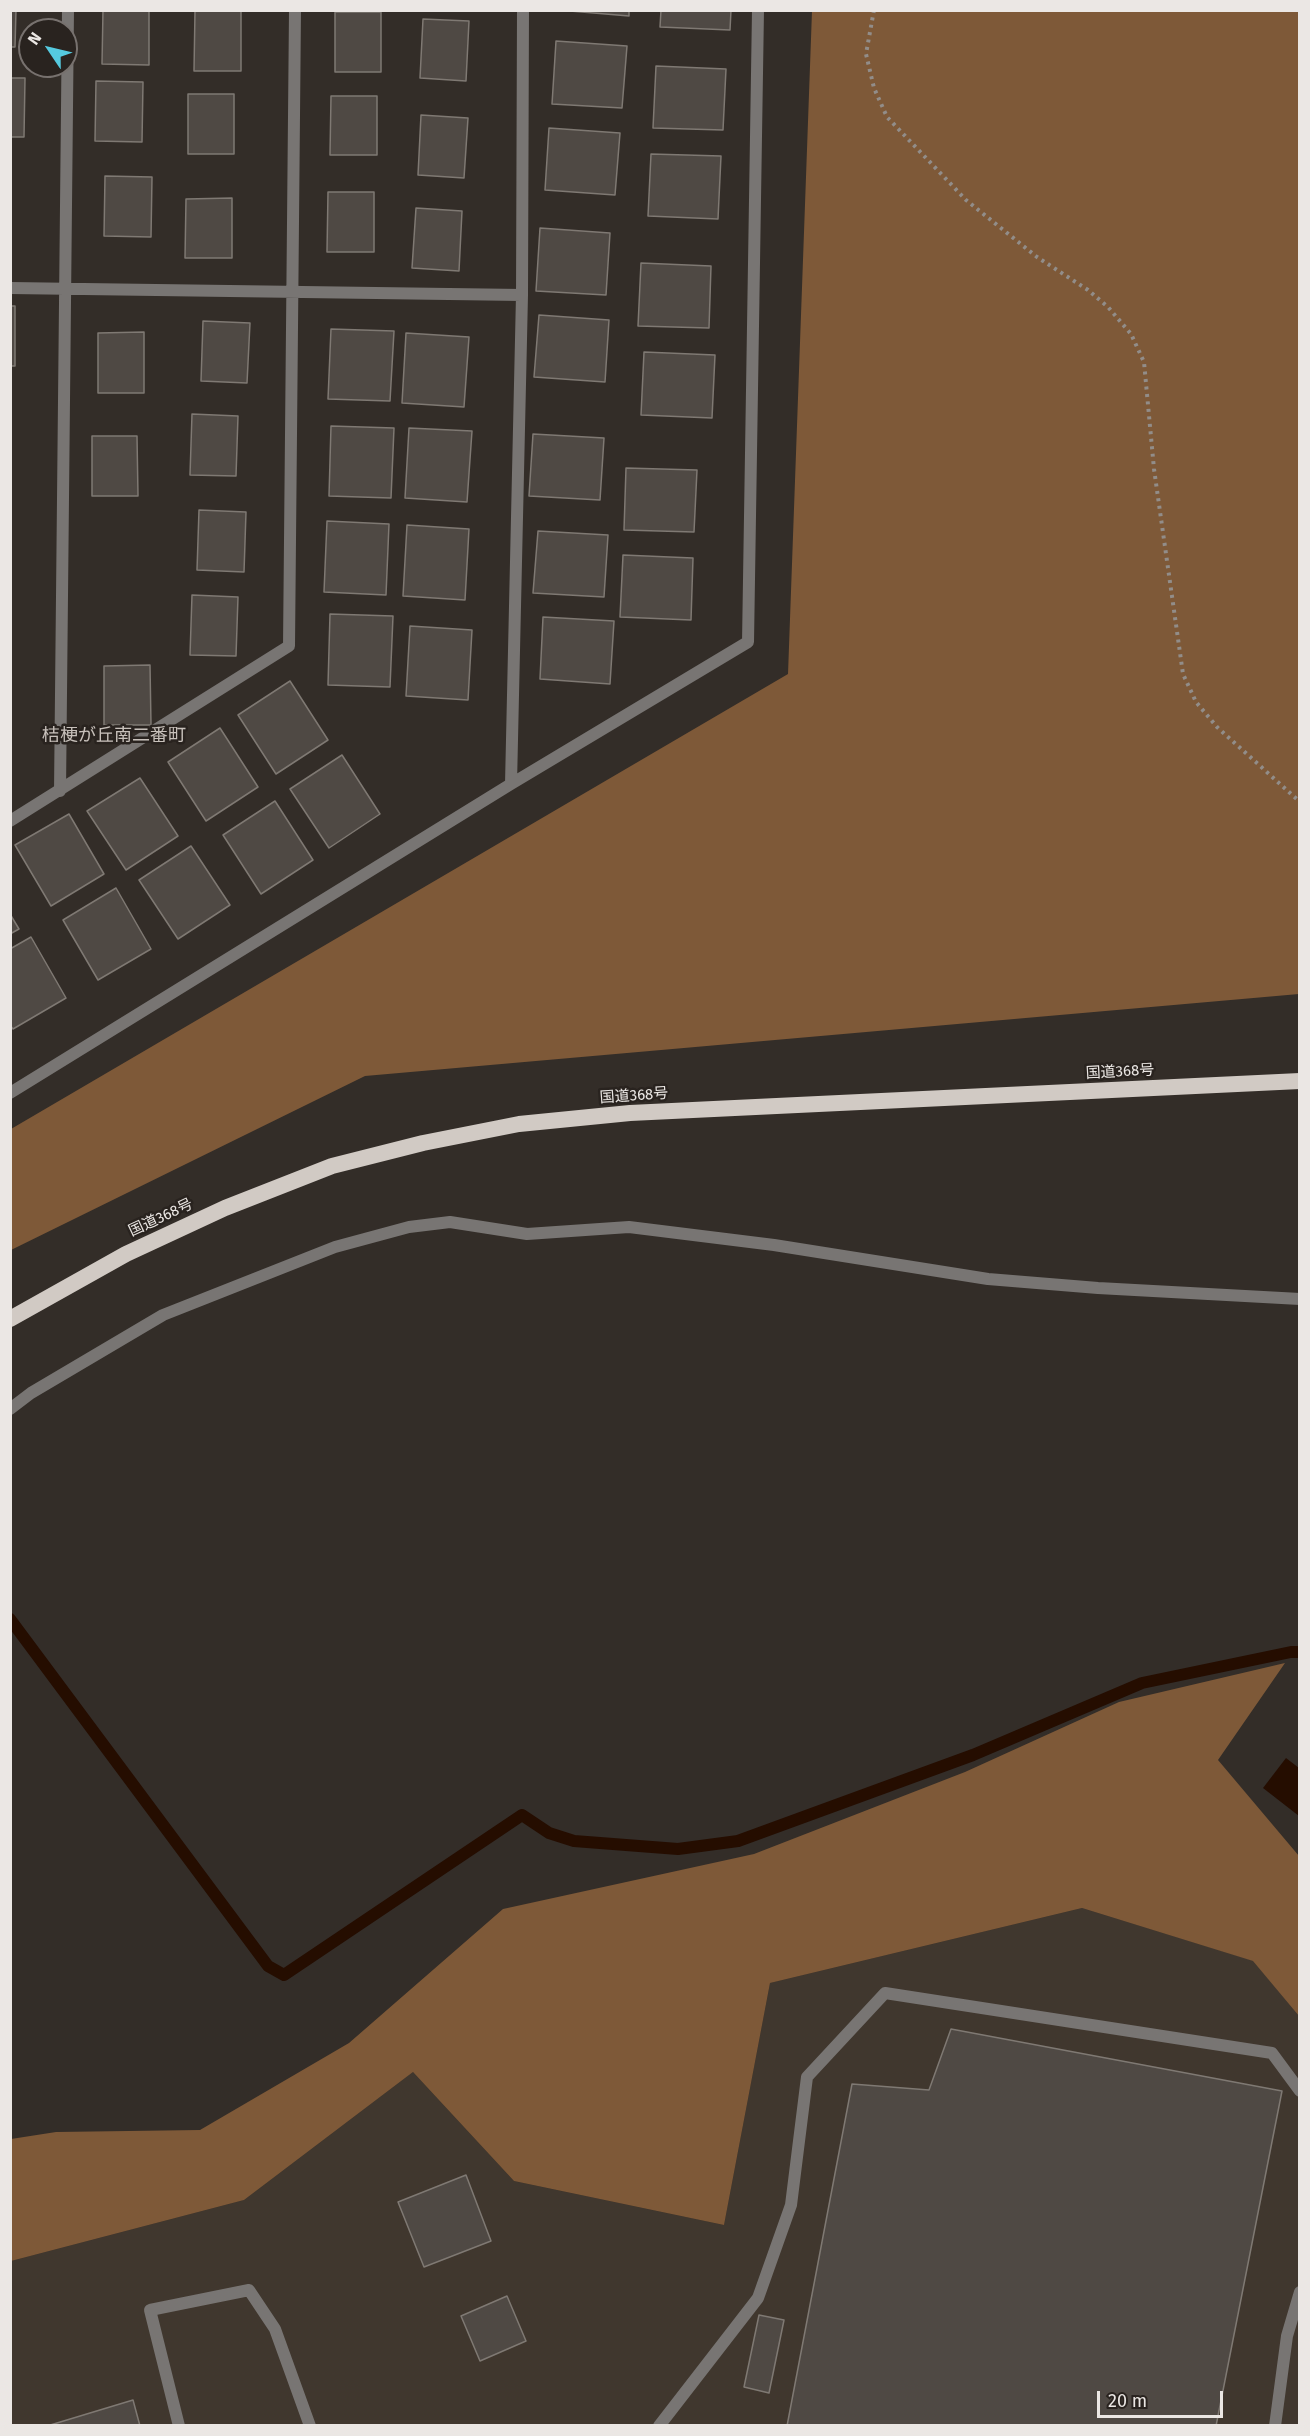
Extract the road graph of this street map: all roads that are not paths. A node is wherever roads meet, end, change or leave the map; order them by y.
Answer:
1 (68, 10) edge
2 (295, 10) edge
3 (523, 10) edge
4 (758, 10) edge
5 (10, 288) edge
6 (66, 289) junction
7 (293, 291) junction
8 (522, 295) junction
9 (511, 784) junction
10 (60, 791) junction
11 (10, 821) edge
12 (1299, 1081) edge
13 (10, 1093) edge
14 (1299, 1299) edge
15 (10, 1319) edge
16 (10, 1409) edge
17 (1299, 2091) edge
18 (1299, 2292) edge
19 (179, 2426) edge
20 (310, 2426) edge
21 (659, 2426) edge
22 (1275, 2426) edge

1 - 6 street
2 - 7 street
3 - 8 street
4 - 9 street
5 - 6 street
6 - 7 street
6 - 10 street
7 - 8 street
7 - 10 street
8 - 9 street
9 - 13 street
10 - 11 street
12 - 15 highway, 国道368号
14 - 16 street
17 - 21 street
18 - 22 street
19 - 20 street

